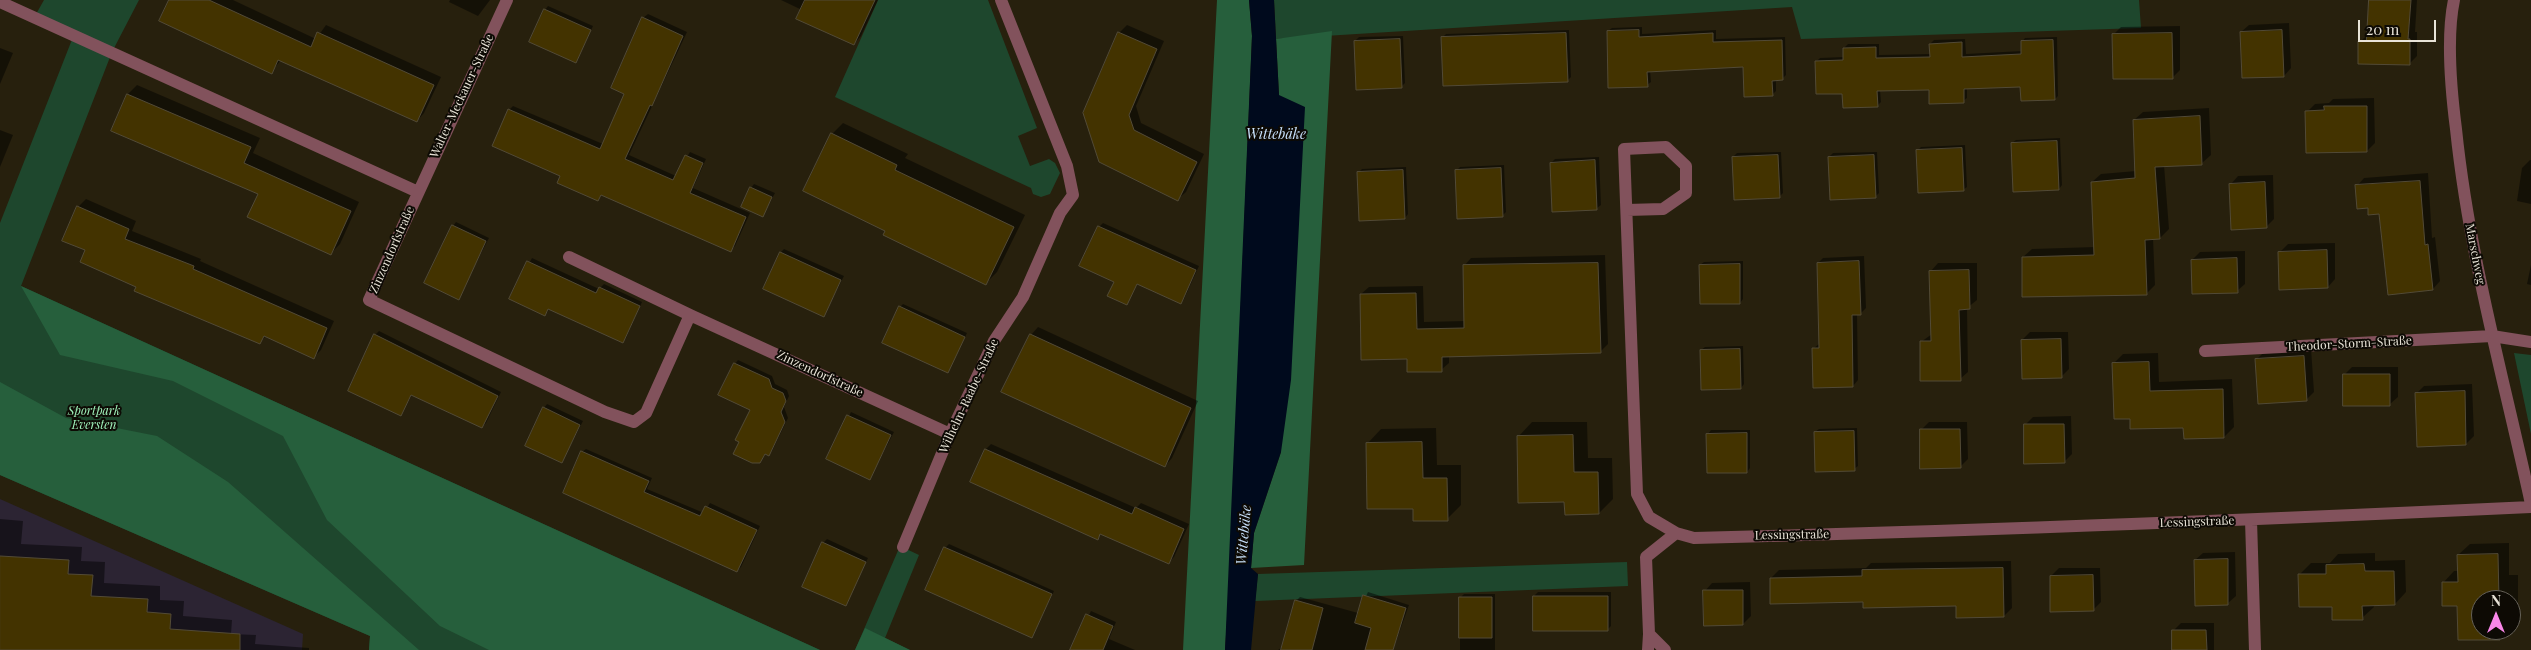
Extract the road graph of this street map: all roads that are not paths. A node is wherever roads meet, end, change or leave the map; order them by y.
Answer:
1 (507, 0) edge
2 (1001, 0) edge
3 (2454, 0) edge
4 (0, 2) edge
5 (418, 192) junction
6 (1627, 210) junction
7 (569, 257) dead end
8 (690, 315) junction
9 (2492, 336) junction
10 (2531, 342) edge
11 (2205, 351) dead end
12 (950, 434) junction
13 (2531, 506) edge
14 (2251, 520) junction
15 (1676, 533) junction
16 (902, 547) dead end
17 (1649, 634) junction
18 (1648, 650) edge
19 (1665, 650) edge
20 (2255, 650) edge

1 - 5 street, Walter-Meckauer-Straße
2 - 12 street, Wilhelm-Raabe-Straße
3 - 9 street, Marschweg
4 - 5 street, Zinzendorfstraße
5 - 8 street, Zinzendorfstraße
6 - 6 street, Lessingstraße
6 - 15 street, Lessingstraße
7 - 8 street, Zinzendorfstraße
8 - 12 street, Zinzendorfstraße
9 - 10 street, Theodor-Storm-Straße
9 - 11 street, Theodor-Storm-Straße
9 - 13 street, Marschweg
12 - 16 street, Wilhelm-Raabe-Straße
13 - 14 street, Lessingstraße
14 - 15 street, Lessingstraße
14 - 20 street, Lessingstraße
15 - 17 street
17 - 18 street
17 - 19 street

